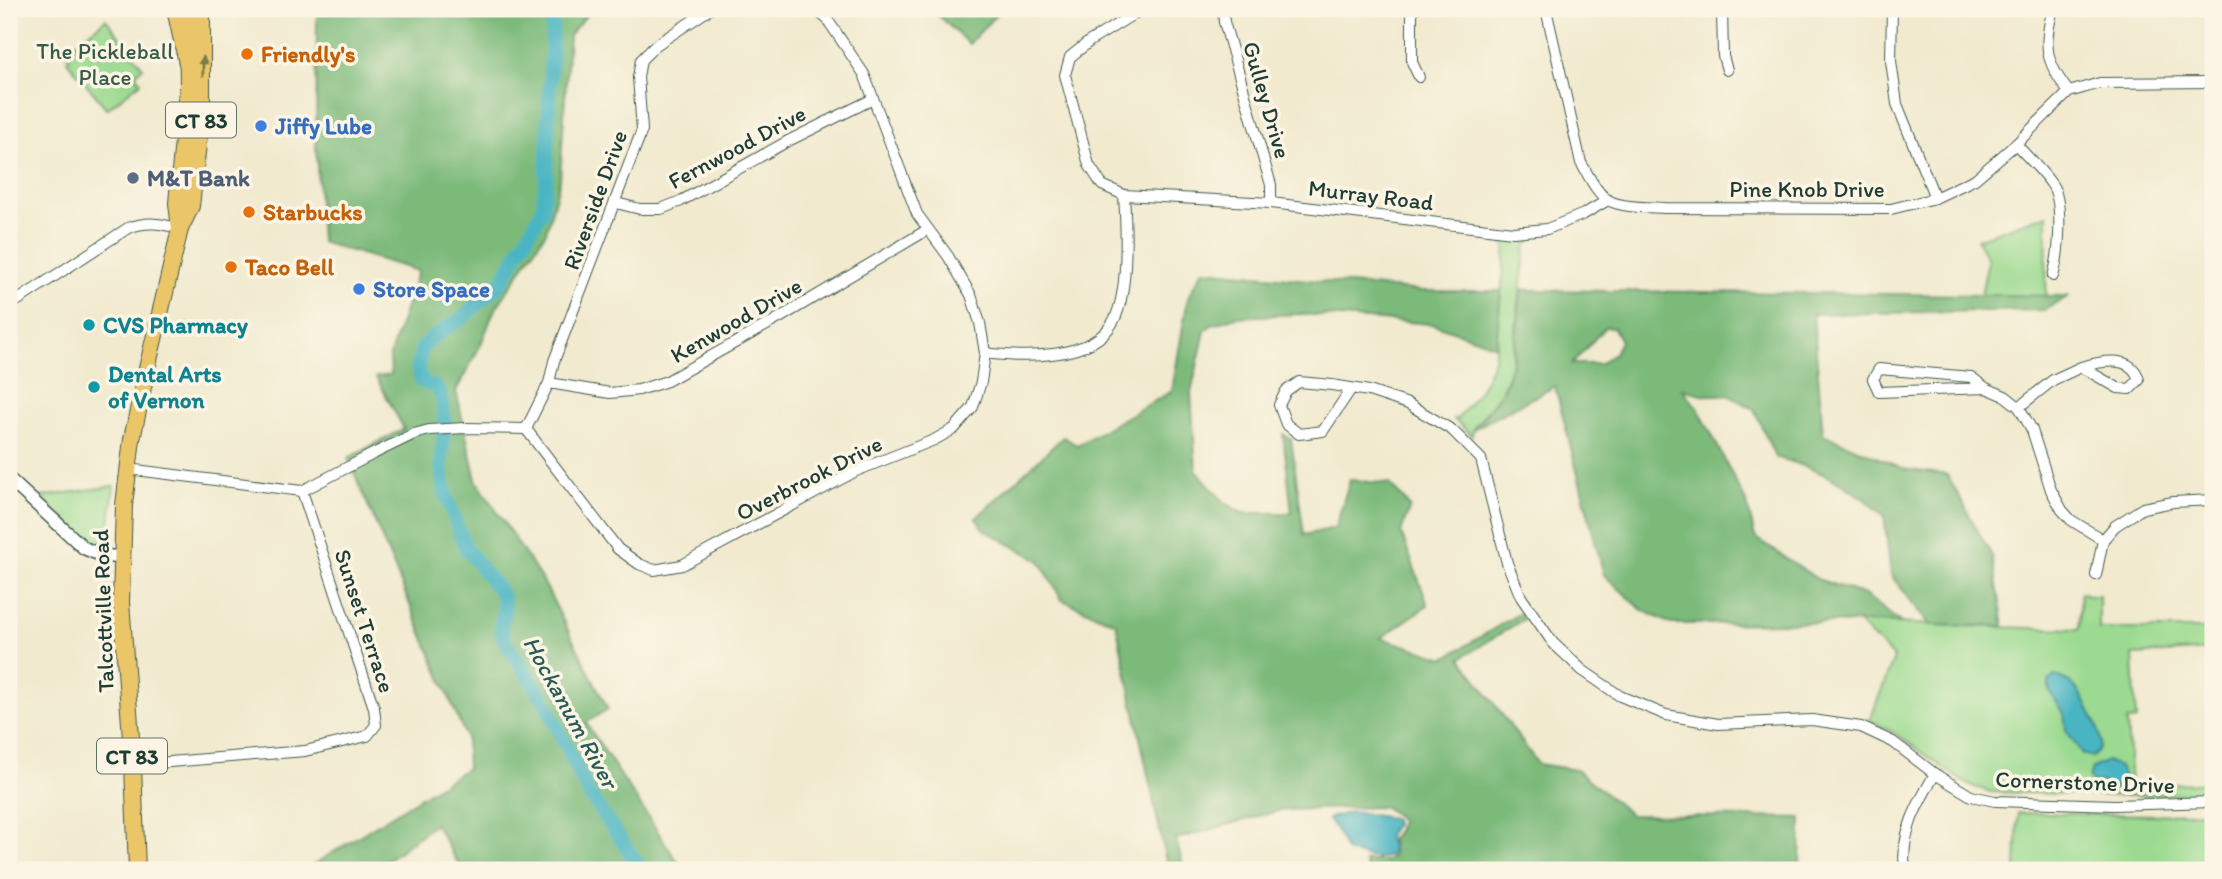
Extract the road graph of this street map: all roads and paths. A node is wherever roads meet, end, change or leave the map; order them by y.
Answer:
1 (176, 9) edge
2 (187, 9) edge
3 (202, 9) edge
4 (710, 9) edge
5 (815, 9) edge
6 (1142, 9) edge
7 (1223, 9) edge
8 (1412, 9) edge
9 (1546, 9) edge
10 (1722, 9) edge
11 (1892, 9) edge
12 (2053, 9) edge
13 (188, 63) junction
14 (1727, 71) dead end
15 (1419, 77) dead end
16 (2213, 82) edge
17 (2069, 92) junction
18 (873, 99) junction
19 (2016, 144) junction
20 (1124, 195) junction
21 (1935, 198) junction
22 (1608, 200) junction
23 (616, 203) junction
24 (1271, 203) junction
25 (180, 229) junction
26 (927, 230) junction
27 (2053, 276) dead end
28 (9, 306) edge
29 (985, 353) junction
30 (2081, 367) junction
31 (549, 383) junction
32 (1986, 388) junction
33 (1350, 389) junction
34 (2019, 407) junction
35 (526, 429) junction
36 (128, 469) junction
37 (9, 479) edge
38 (302, 491) junction
39 (2213, 500) edge
40 (2103, 540) junction
41 (121, 557) junction
42 (2095, 575) dead end
43 (133, 765) junction
44 (1935, 774) junction
45 (2213, 803) edge
46 (137, 870) edge
47 (1905, 870) edge

1 - 13 highway
2 - 13 main road, Talcottville Road / CT 83
25 -> 3 main road, Talcottville Road / CT 83
4 - 23 street, Riverside Drive
5 - 18 street
6 - 20 street
7 - 24 street, Gulley Drive
8 - 15 street
9 - 22 street
10 - 14 street
11 - 21 street
12 - 17 street
13 - 25 main road, Talcottville Road / CT 83
16 - 17 street, Pine Knob Drive
17 - 19 street, Pine Knob Drive
18 - 23 street, Fernwood Drive
18 - 26 street
19 - 21 street, Pine Knob Drive
19 - 27 street
20 - 24 street, Murray Road
20 - 29 street
21 - 22 street, Pine Knob Drive
22 - 24 street, Murray Road
23 - 31 street, Riverside Drive
25 - 28 street
25 - 36 main road, Talcottville Road / CT 83
26 - 29 street, Overbrook Drive
26 - 31 street, Kenwood Drive
29 - 35 street, Overbrook Drive
30 - 30 street
30 - 34 street
31 - 35 street, Riverside Drive
32 - 32 street
32 - 34 street
33 - 33 street, Cornerstone Drive
33 - 44 street, Cornerstone Drive
34 - 40 street
35 - 38 street
36 - 38 street
36 - 41 main road, Talcottville Road / CT 83
37 - 41 street
38 - 43 street, Sunset Terrace
39 - 40 street
40 - 42 street
41 - 43 main road, Talcottville Road / CT 83
43 - 46 main road, Talcottville Road / CT 83
44 - 45 street, Cornerstone Drive
44 - 47 street

